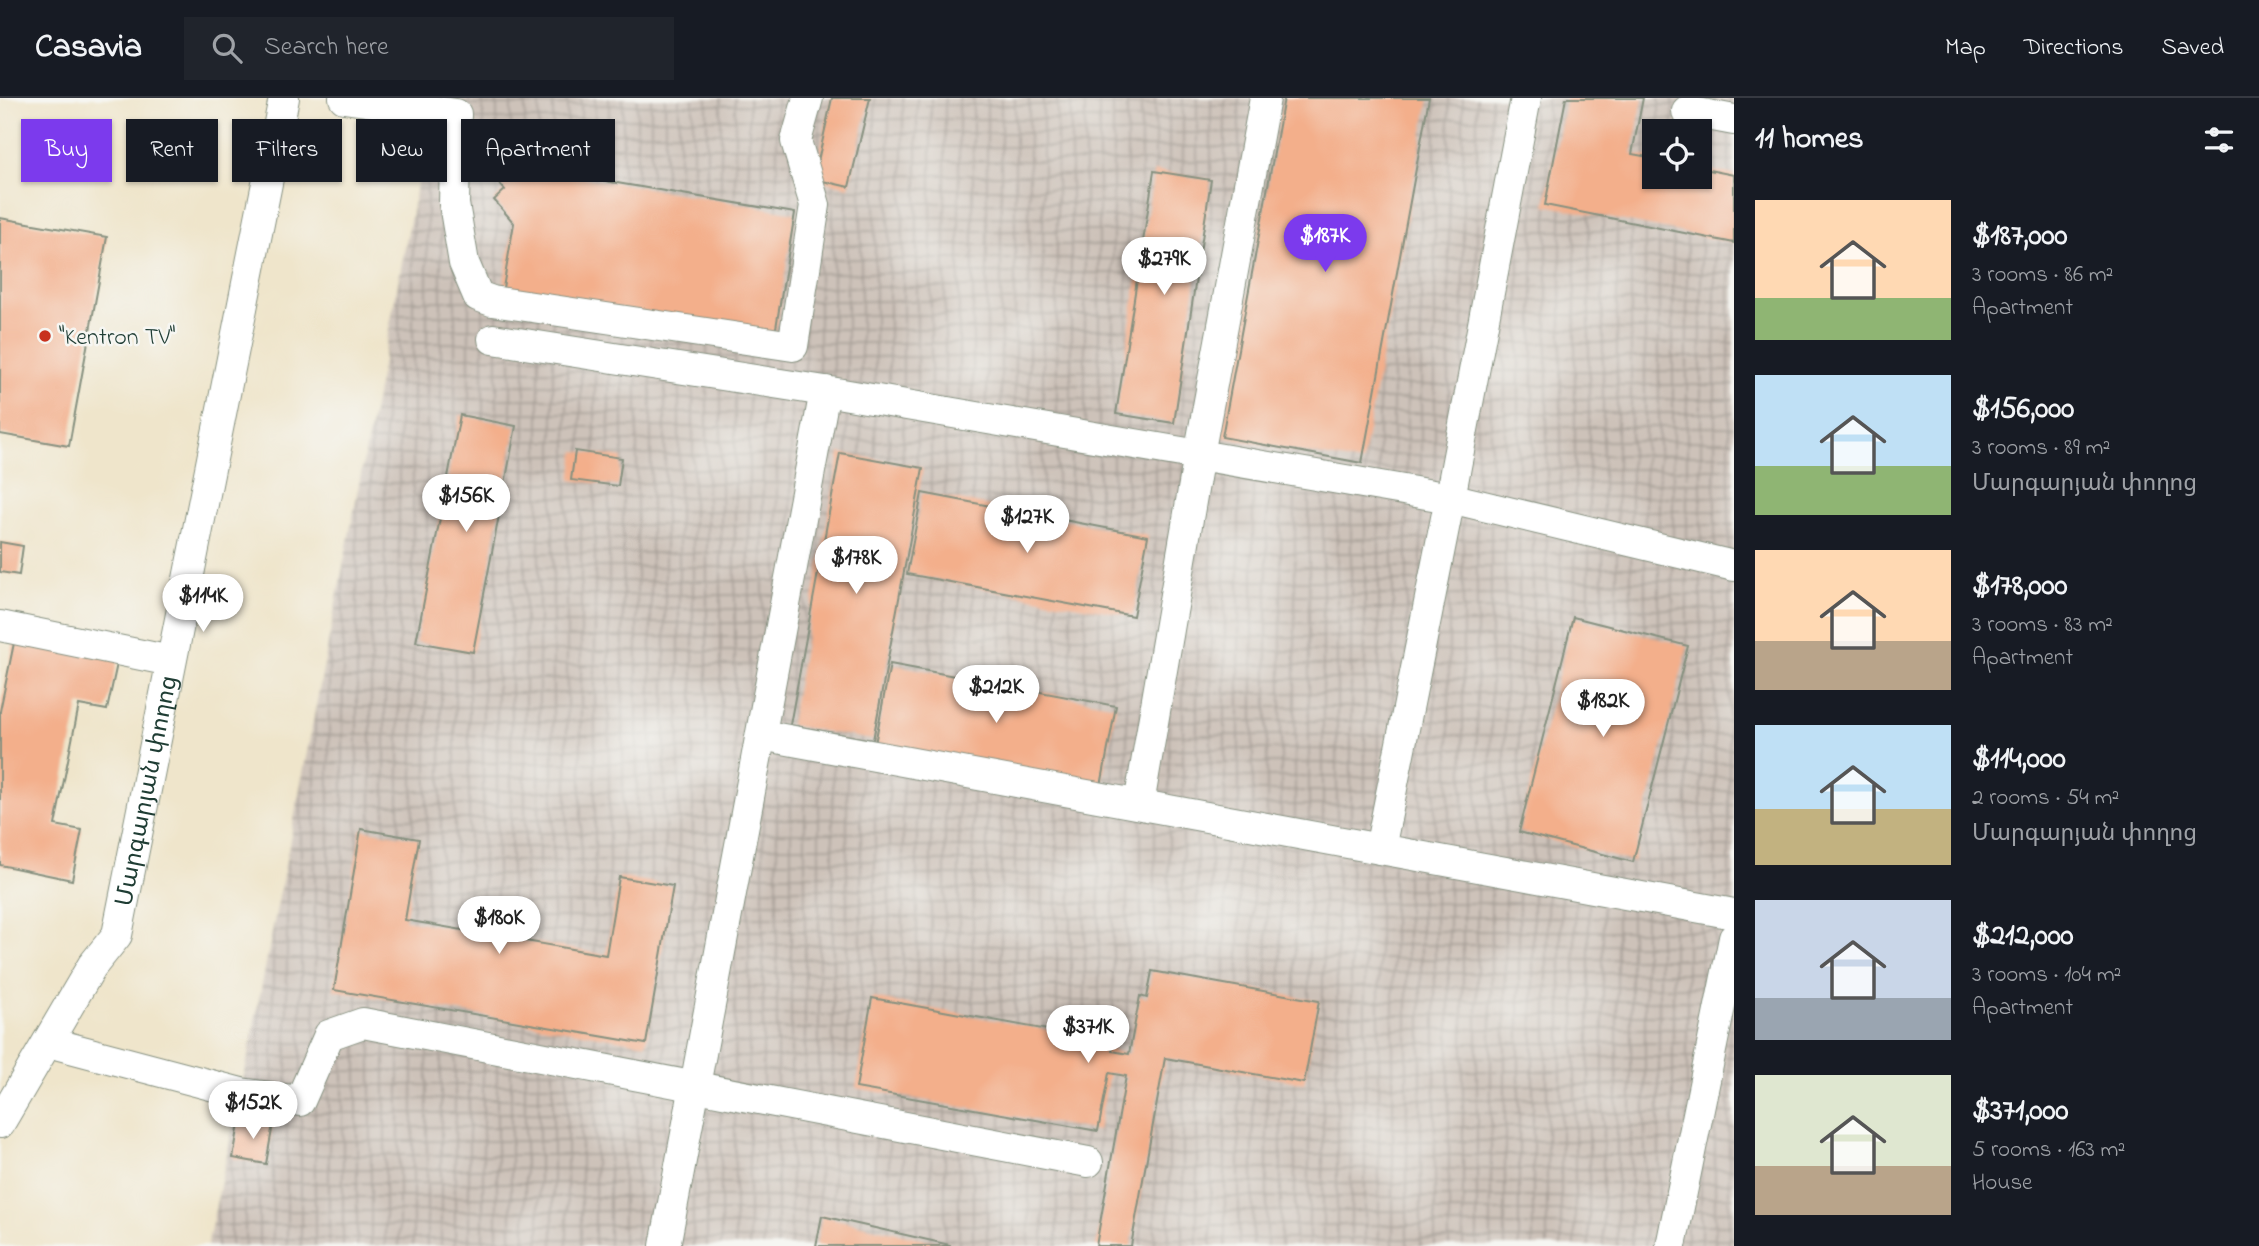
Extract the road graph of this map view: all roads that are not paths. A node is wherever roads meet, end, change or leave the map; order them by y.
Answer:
1 (284, 98) edge
2 (344, 98) edge
3 (808, 98) edge
4 (1265, 98) edge
5 (1525, 98) edge
6 (1687, 111) dead end
7 (1734, 120) edge
8 (493, 339) dead end
9 (825, 391) junction
10 (1199, 455) junction
11 (1450, 498) junction
12 (1734, 566) edge
13 (0, 626) edge
14 (171, 661) junction
15 (761, 734) junction
16 (1139, 804) junction
17 (1380, 849) junction
18 (1734, 914) edge
19 (1734, 938) edge
20 (48, 1042) junction
21 (696, 1087) junction
22 (0, 1123) edge
23 (1088, 1162) dead end
24 (665, 1246) edge
25 (1671, 1246) edge

1 - 14 street, Մարգարյան փողոց
2 - 3 street
4 - 10 street
5 - 11 street
6 - 7 street
8 - 9 street
9 - 10 street
9 - 15 street
10 - 11 street
10 - 16 street
11 - 12 street
11 - 17 street
13 - 14 street
14 - 20 street, Մարգարյան փողոց
15 - 16 street
15 - 21 street
16 - 17 street
17 - 18 street
19 - 25 street
20 - 21 street
20 - 22 street, Մարգարյան փողոց
21 - 23 street
21 - 24 street

